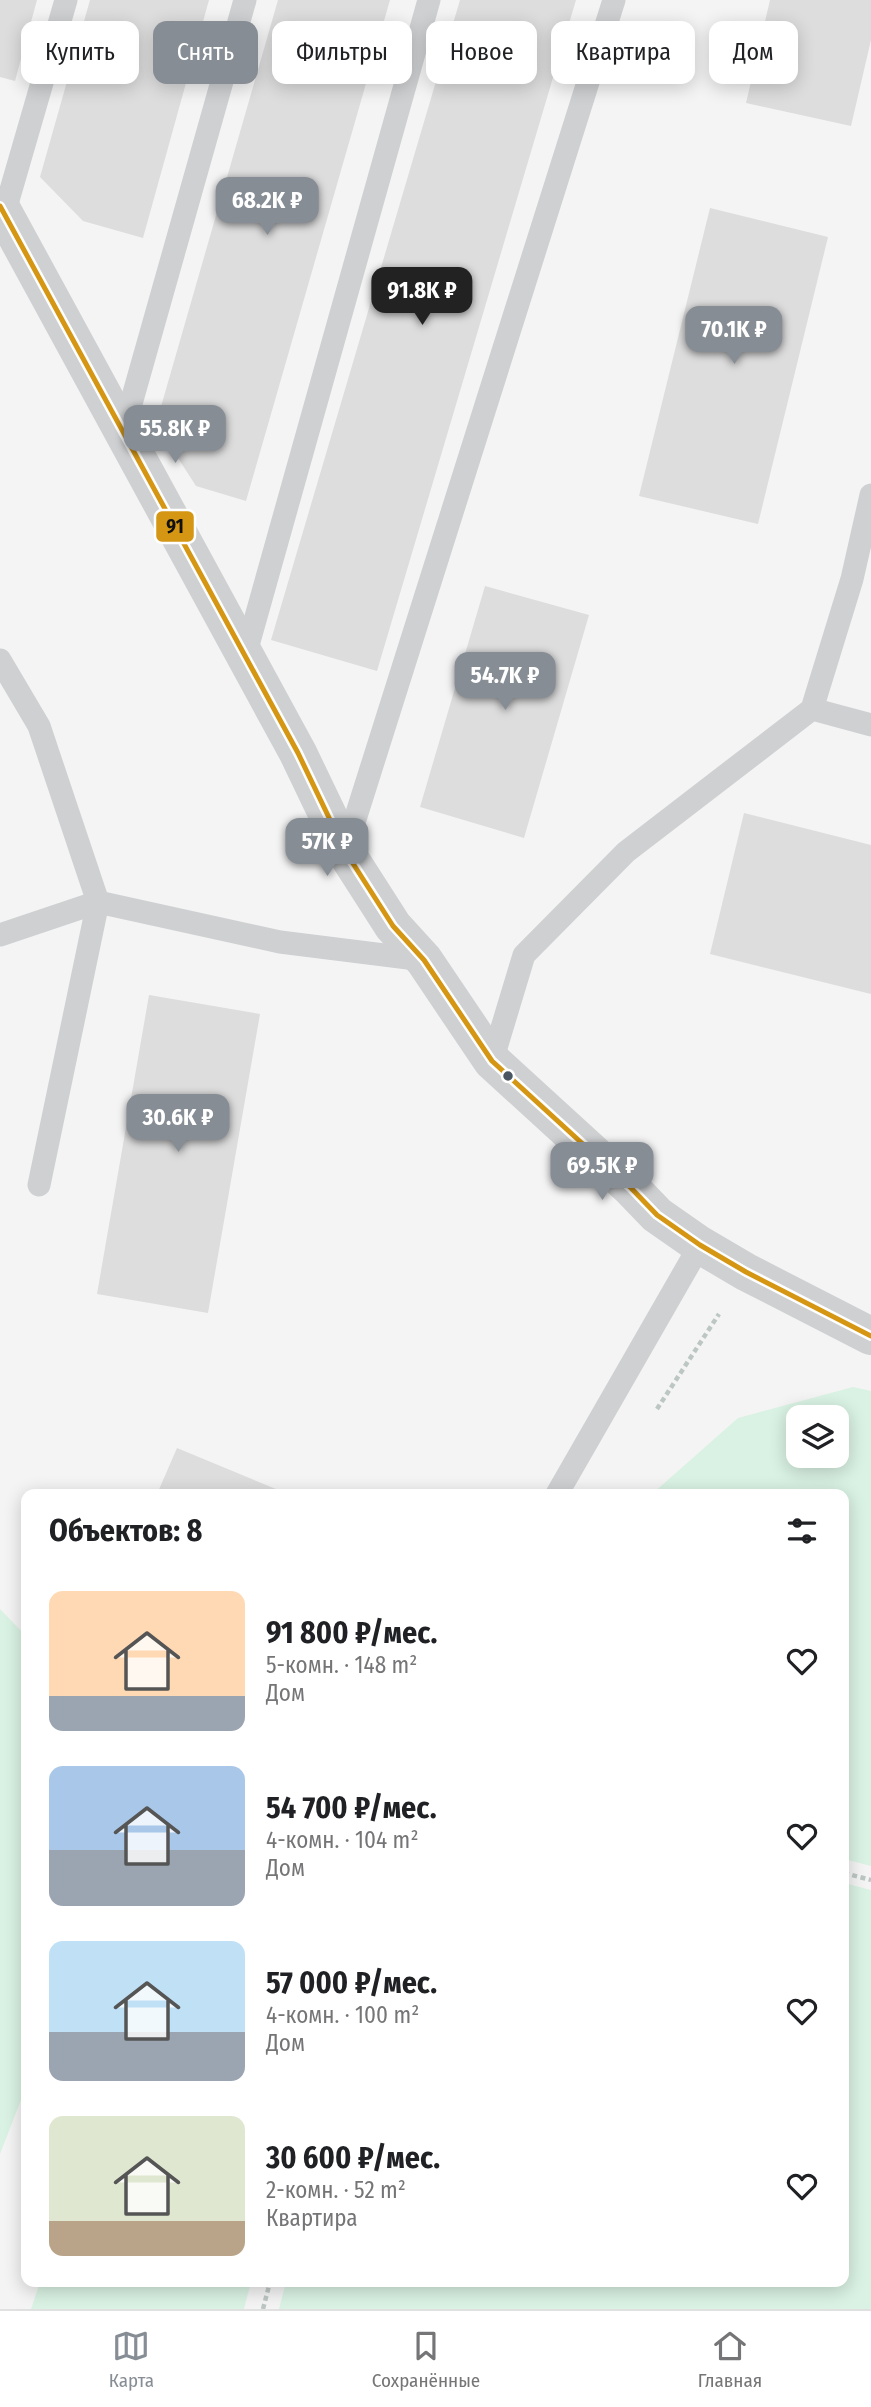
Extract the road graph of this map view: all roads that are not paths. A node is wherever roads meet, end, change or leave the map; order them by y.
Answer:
1 (66, 0) edge
2 (245, 0) edge
3 (429, 0) edge
4 (614, 0) edge
5 (2, 210) edge
6 (123, 432) junction
7 (871, 495) edge
8 (245, 656) junction
9 (0, 660) edge
10 (813, 709) junction
11 (871, 726) edge
12 (345, 850) junction
13 (98, 902) junction
14 (0, 934) edge
15 (424, 960) junction
16 (492, 1061) junction
17 (39, 1185) dead end
18 (700, 1245) junction
19 (871, 1336) edge
20 (560, 1489) edge

1 - 5 lane
2 - 6 lane
3 - 8 lane
4 - 12 lane
5 - 6 street
6 - 8 street
7 - 10 lane
8 - 12 street
9 - 13 lane
10 - 11 lane
10 - 16 lane
12 - 15 street
13 - 14 lane
13 - 15 lane
13 - 17 lane
15 - 16 street
16 - 18 street
18 - 19 street
18 - 20 lane

